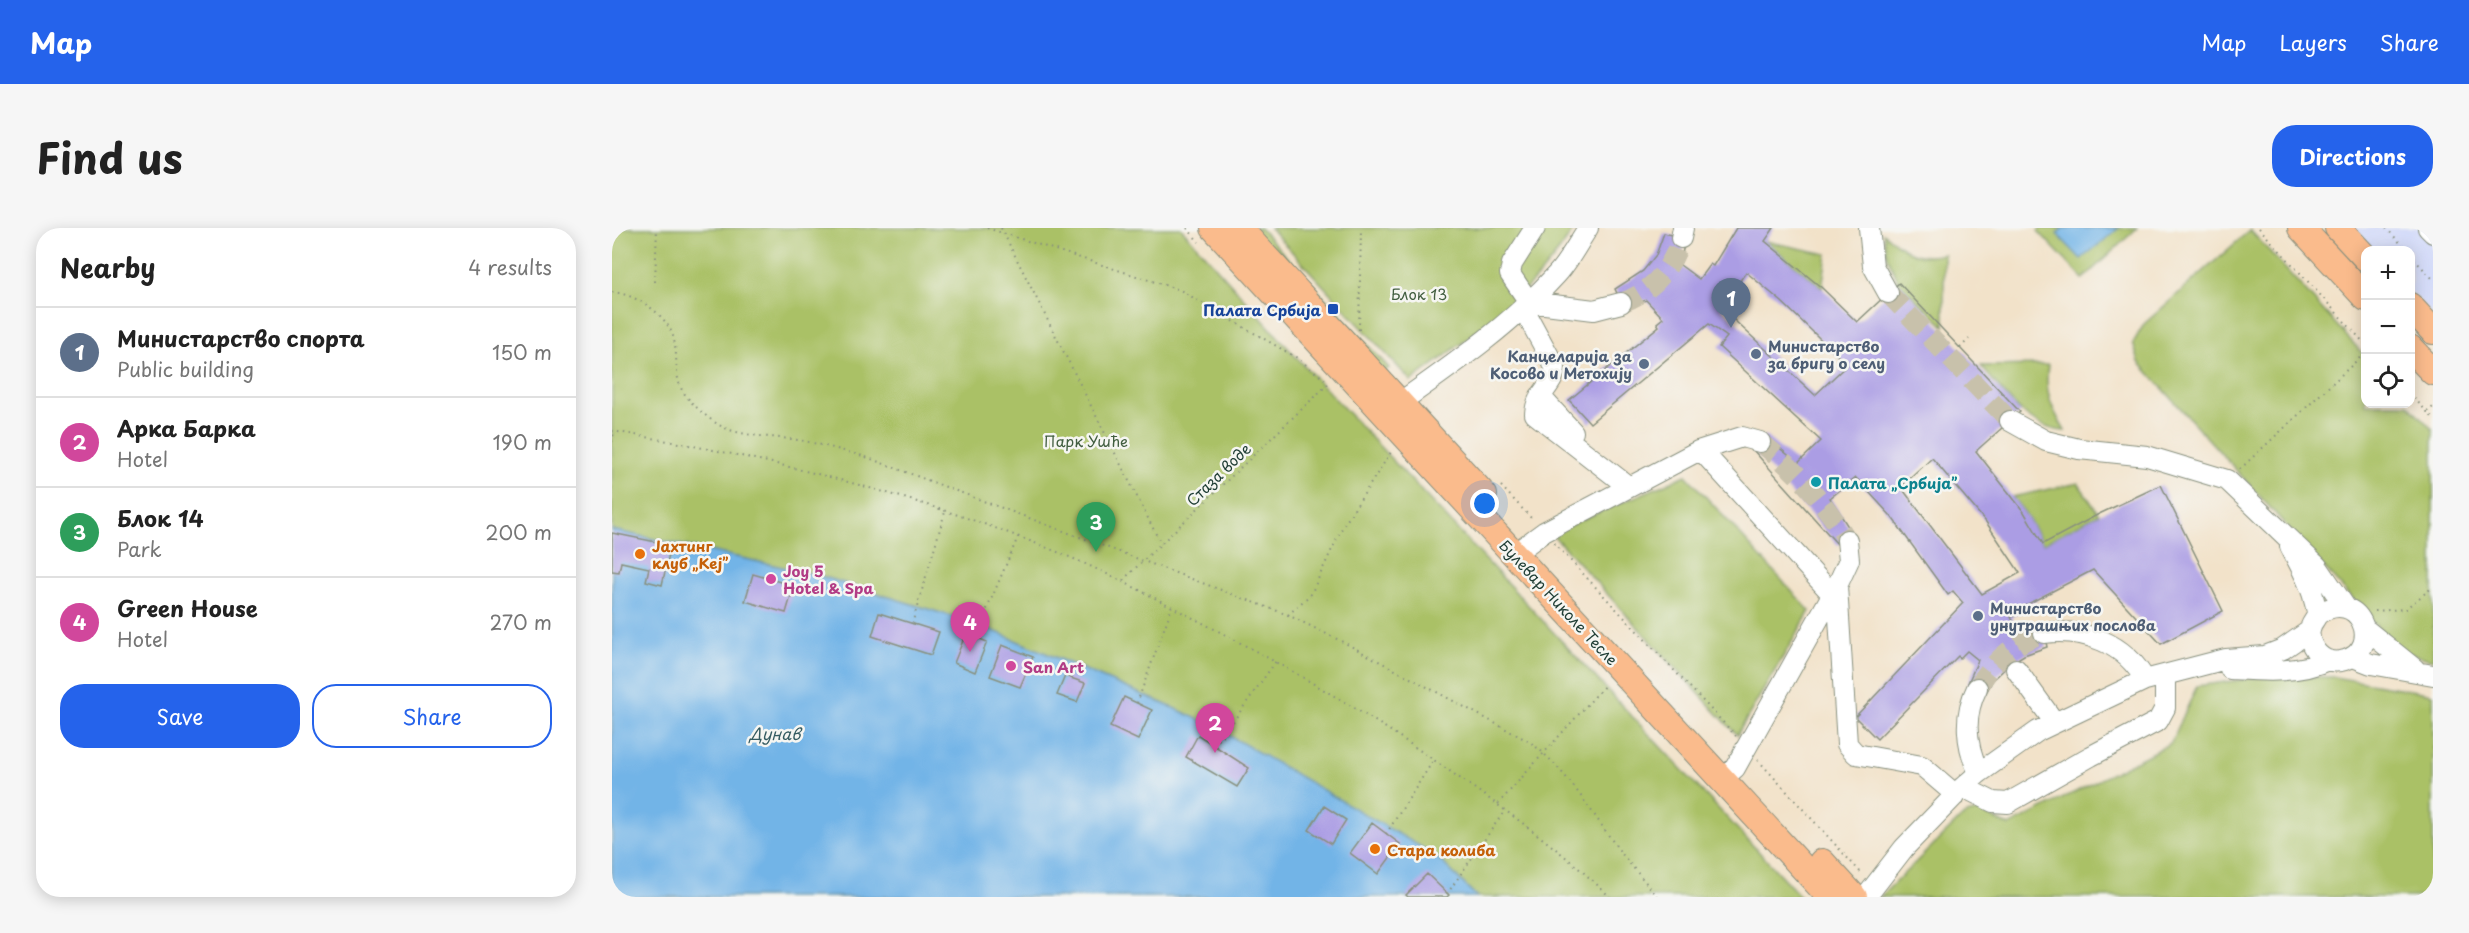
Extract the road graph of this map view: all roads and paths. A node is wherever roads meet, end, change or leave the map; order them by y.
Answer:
1 (657, 228) edge
2 (987, 228) edge
3 (1001, 228) edge
4 (1214, 228) edge
5 (1239, 228) edge
6 (1361, 228) edge
7 (1535, 228) edge
8 (1588, 228) edge
9 (1869, 228) edge
10 (2259, 228) edge
11 (2301, 228) edge
12 (2338, 228) edge
13 (2386, 228) edge
14 (2428, 228) edge
15 (2433, 233) edge
16 (1004, 234) junction
17 (2402, 246) edge
18 (2361, 253) edge
19 (2415, 260) edge
20 (2433, 279) edge
21 (655, 282) dead end
22 (612, 292) edge
23 (1888, 293) tunnel mouth
24 (2361, 293) edge
25 (1621, 303) tunnel mouth
26 (1526, 305) junction
27 (2415, 311) edge
28 (2433, 331) edge
29 (1359, 332) dead end
30 (1969, 339) dead end
31 (2361, 340) edge
32 (1960, 348) dead end
33 (2415, 353) edge
34 (2364, 354) edge
35 (2433, 372) edge
36 (2415, 399) edge
37 (2433, 407) edge
38 (1392, 409) junction
39 (2427, 412) junction
40 (2433, 418) edge
41 (2010, 421) tunnel mouth
42 (613, 432) edge
43 (612, 442) edge
44 (1760, 442) tunnel mouth
45 (1393, 449) dead end
46 (1701, 450) junction
47 (2227, 480) junction
48 (1497, 481) dead end
49 (1629, 487) junction
50 (945, 512) junction
51 (1018, 537) junction
52 (2287, 538) junction
53 (1847, 540) tunnel mouth
54 (1529, 543) junction
55 (1161, 544) junction
56 (1143, 561) junction
57 (1122, 581) junction
58 (2433, 587) edge
59 (1834, 590) junction
60 (1172, 607) junction
61 (1288, 615) junction
62 (2357, 618) junction
63 (2313, 623) junction
64 (912, 624) dead end
65 (2044, 633) tunnel mouth
66 (975, 637) dead end
67 (2353, 657) junction
68 (2328, 660) junction
69 (1276, 661) junction
70 (2197, 666) junction
71 (2016, 669) dead end
72 (2425, 673) edge
73 (2165, 675) junction
74 (2145, 680) junction
75 (1608, 682) dead end
76 (1977, 688) tunnel mouth
77 (1137, 703) dead end
78 (2055, 723) junction
79 (1214, 745) dead end
80 (1545, 753) junction
81 (1434, 760) junction
82 (1735, 765) junction
83 (1979, 773) junction
84 (1960, 791) junction
85 (1498, 804) junction
86 (1505, 810) junction
87 (1386, 834) dead end
88 (1447, 894) dead end
89 (1865, 894) edge
90 (1610, 897) edge
91 (1658, 897) edge
92 (1830, 897) edge

1 - 21 path
2 - 16 path
3 - 16 path
4 - 38 main road, Булевар Николе Тесле
5 - 38 main road, Булевар Николе Тесле
6 - 29 path
7 - 26 lane
8 - 26 lane
9 - 23 lane
10 - 31 path
11 - 24 main road
12 - 18 main road
13 - 17 path
14 - 15 lane
16 - 55 path
16 - 55 path, Стаза воде
19 - 20 path
22 - 56 path
25 - 26 lane
26 - 38 lane
26 - 49 lane
27 - 28 main road
30 - 32 path
33 - 35 main road
34 - 47 path
36 - 39 path
37 - 39 path
38 - 54 main road, Булевар Николе Тесле
39 - 40 path
41 - 47 lane
42 - 43 path
42 - 50 path
44 - 46 lane
45 - 61 path
46 - 49 lane
46 - 59 lane
47 - 52 lane
48 - 54 path
49 - 54 lane
50 - 51 path
50 - 64 path
51 - 57 path
51 - 66 path
52 - 62 lane
52 - 63 lane
53 - 59 lane
54 - 82 main road, Булевар Николе Тесле
54 - 82 path
55 - 56 path, Стаза воде
56 - 57 path, Стаза воде
56 - 61 path
57 - 60 path
58 - 62 path
59 - 82 lane
59 - 84 lane
60 - 69 path
60 - 77 path
61 - 80 path
62 - 63 lane
62 - 67 lane
62 - 72 lane
63 - 68 lane
63 - 70 lane
65 - 74 lane
67 - 68 lane
67 - 72 lane
68 - 70 lane
69 - 79 path
69 - 81 path
70 - 73 lane
71 - 78 lane
73 - 74 lane
73 - 84 lane
74 - 78 lane
75 - 80 path
76 - 83 lane
78 - 83 lane
80 - 85 path
80 - 91 path
81 - 85 path
81 - 87 path
82 - 89 main road, Булевар Николе Тесле
82 - 89 path
82 - 92 main road, Булевар Николе Тесле
83 - 84 lane
84 - 89 lane
85 - 86 path
86 - 88 path
86 - 90 path

